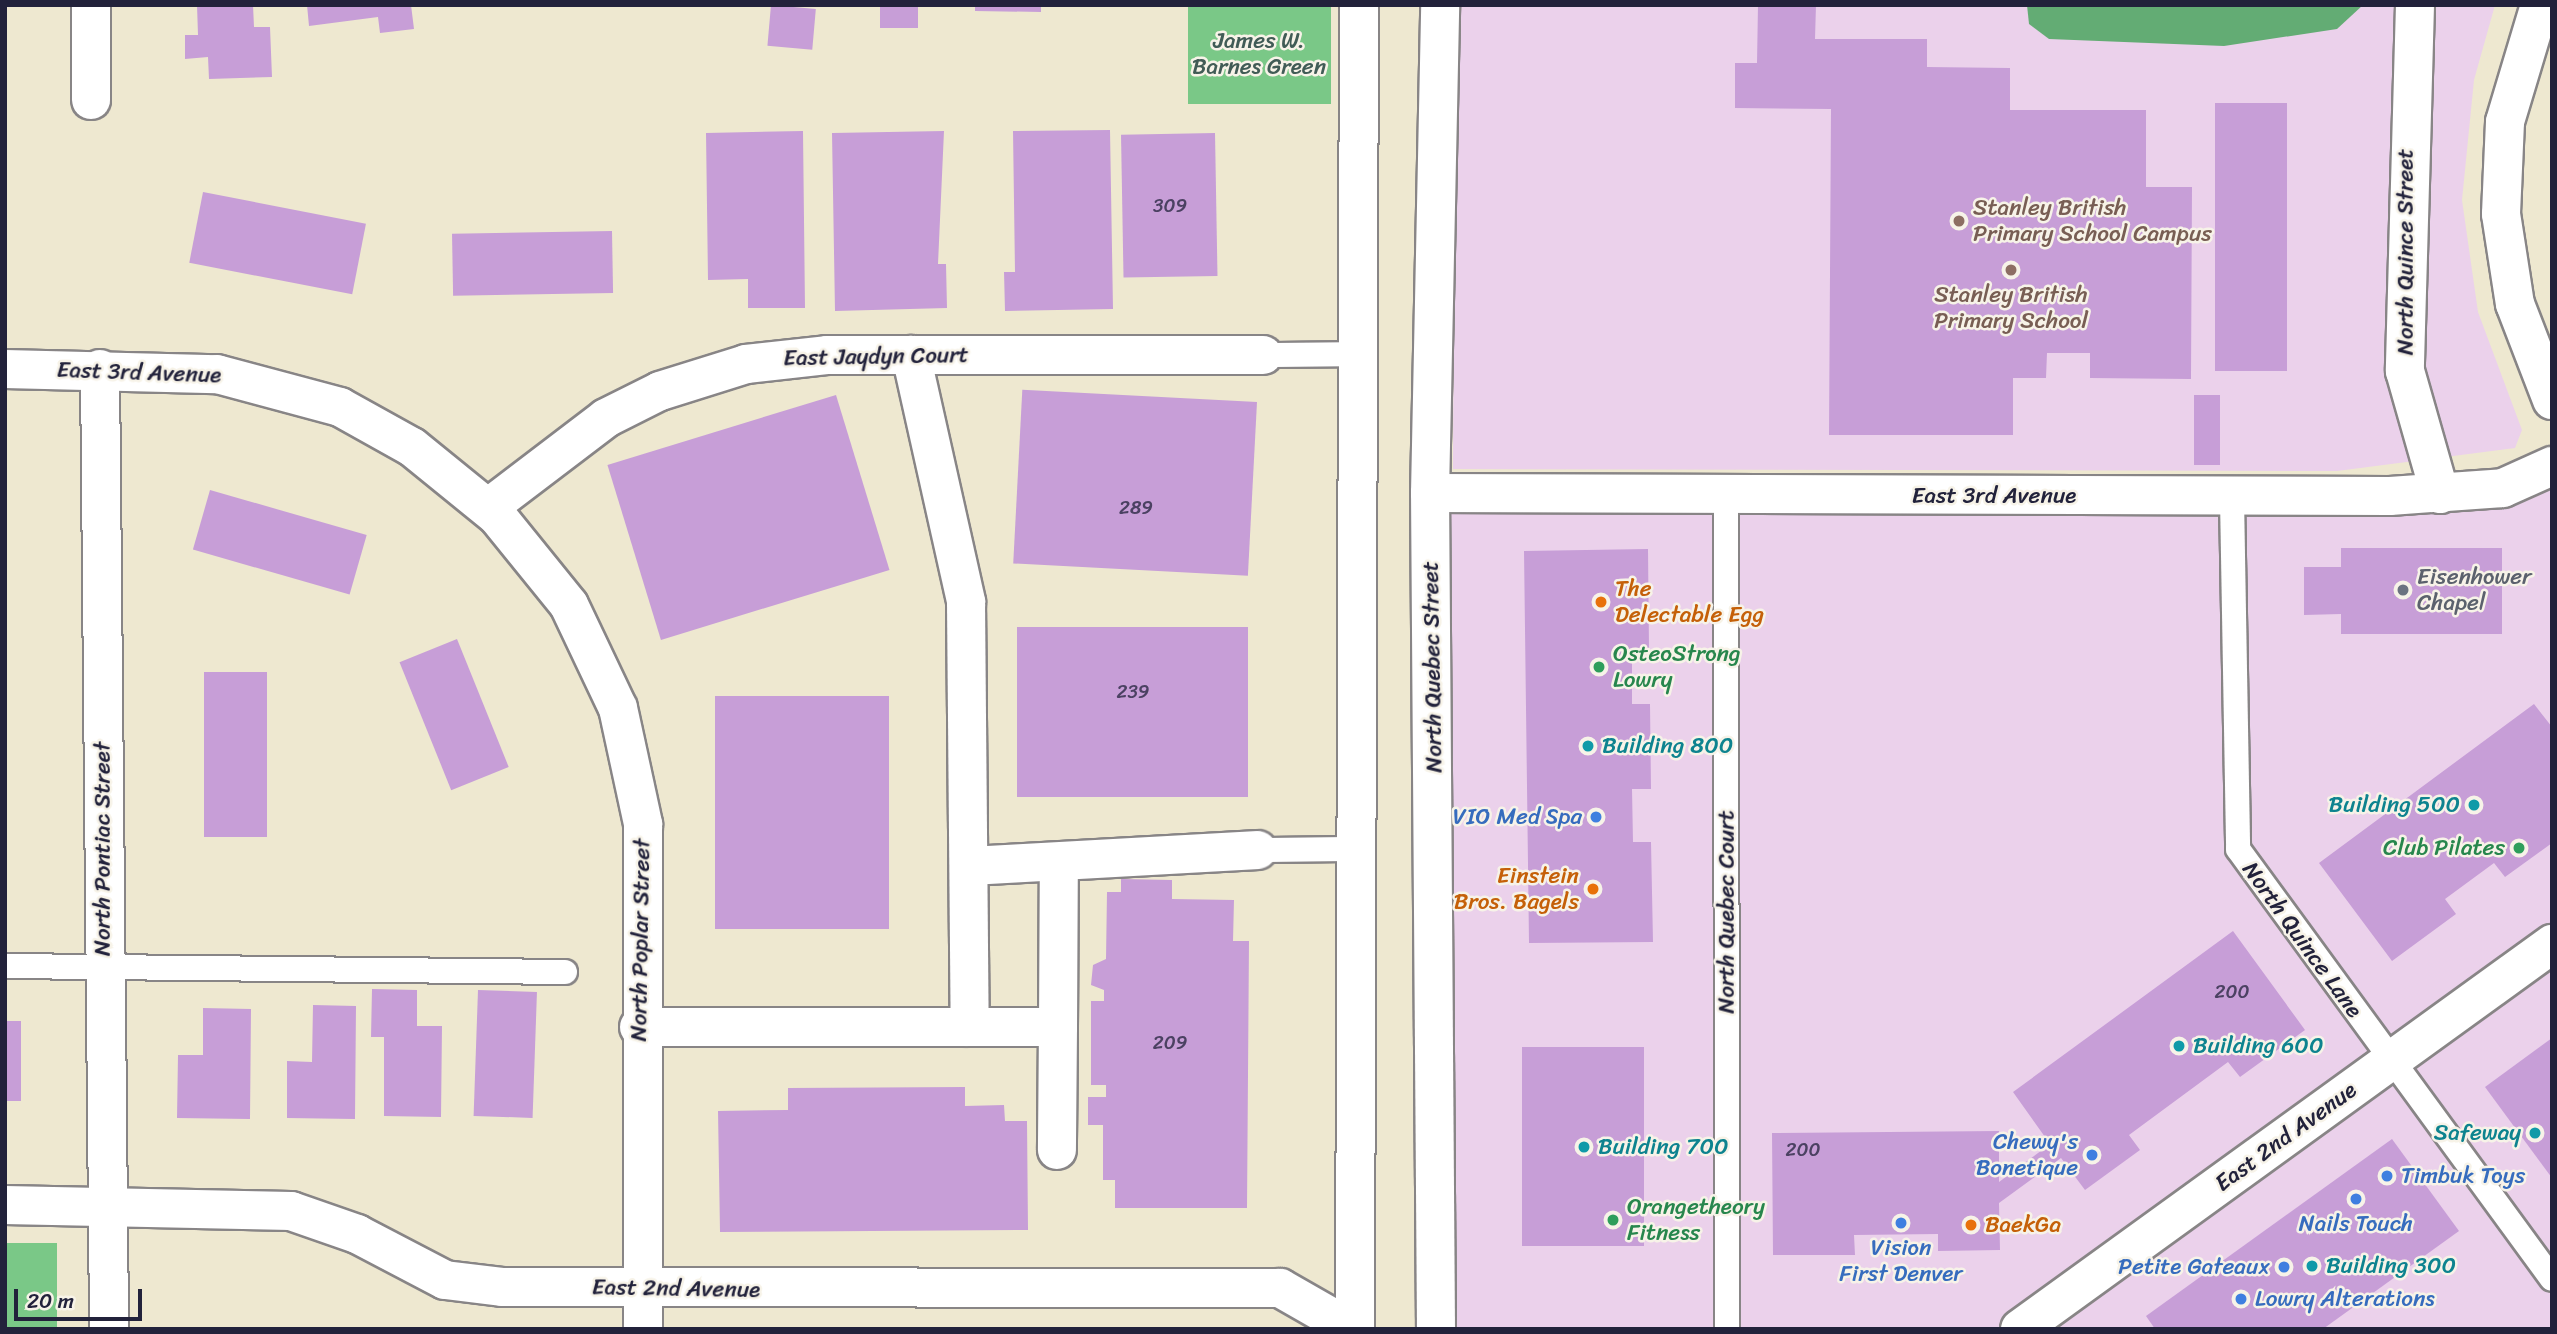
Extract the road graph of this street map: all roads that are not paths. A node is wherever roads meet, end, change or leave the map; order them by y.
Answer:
1 (91, 5) edge
2 (1359, 5) edge
3 (1440, 5) edge
4 (2415, 5) edge
5 (2540, 5) edge
6 (91, 100) dead end
7 (1356, 354) junction
8 (911, 355) junction
9 (1263, 355) joint
10 (5, 369) edge
11 (100, 369) junction
12 (2552, 400) edge
13 (2552, 466) edge
14 (1430, 493) junction
15 (1726, 494) junction
16 (2440, 494) junction
17 (2232, 498) junction
18 (488, 509) junction
19 (1356, 849) junction
20 (1258, 850) joint
21 (1059, 863) junction
22 (971, 866) junction
23 (2552, 944) edge
24 (5, 966) edge
25 (103, 966) junction
26 (565, 972) dead end
27 (639, 1027) junction
28 (970, 1027) junction
29 (1058, 1027) junction
30 (2391, 1061) junction
31 (1057, 1150) dead end
32 (5, 1205) edge
33 (104, 1206) junction
34 (2552, 1279) edge
35 (642, 1289) junction
36 (109, 1329) edge
37 (643, 1329) edge
38 (1353, 1329) edge
39 (1436, 1329) edge
40 (1727, 1329) edge
41 (2020, 1329) edge

1 - 6 street
2 - 7 street
3 - 14 street, North Quebec Street
4 - 16 street, North Quince Street
5 - 12 street
7 - 9 lane
7 - 19 street
8 - 9 street, East Jaydyn Court
8 - 18 street, East Jaydyn Court
8 - 22 street
10 - 11 street, East 3rd Avenue
11 - 18 street, East 3rd Avenue
11 - 25 street, North Pontiac Street
13 - 16 street, East 3rd Avenue
14 - 15 street, East 3rd Avenue
14 - 39 street, North Quebec Street
15 - 17 street, East 3rd Avenue
15 - 40 lane, North Quebec Court
16 - 17 street, East 3rd Avenue
17 - 30 lane, North Quince Lane
18 - 27 street, North Poplar Street
19 - 20 lane
19 - 38 street
20 - 21 street
21 - 22 street
21 - 29 street
22 - 28 street
23 - 30 street, East 2nd Avenue
24 - 25 lane
25 - 26 lane
25 - 33 street, North Pontiac Street
27 - 28 street
27 - 35 street, North Poplar Street
28 - 29 street
29 - 31 street
30 - 34 lane, North Quince Lane
30 - 41 street, East 2nd Avenue
32 - 33 street, East 2nd Avenue
33 - 35 street, East 2nd Avenue
33 - 36 street, North Pontiac Street
35 - 37 street, North Poplar Street
35 - 38 street, East 2nd Avenue

